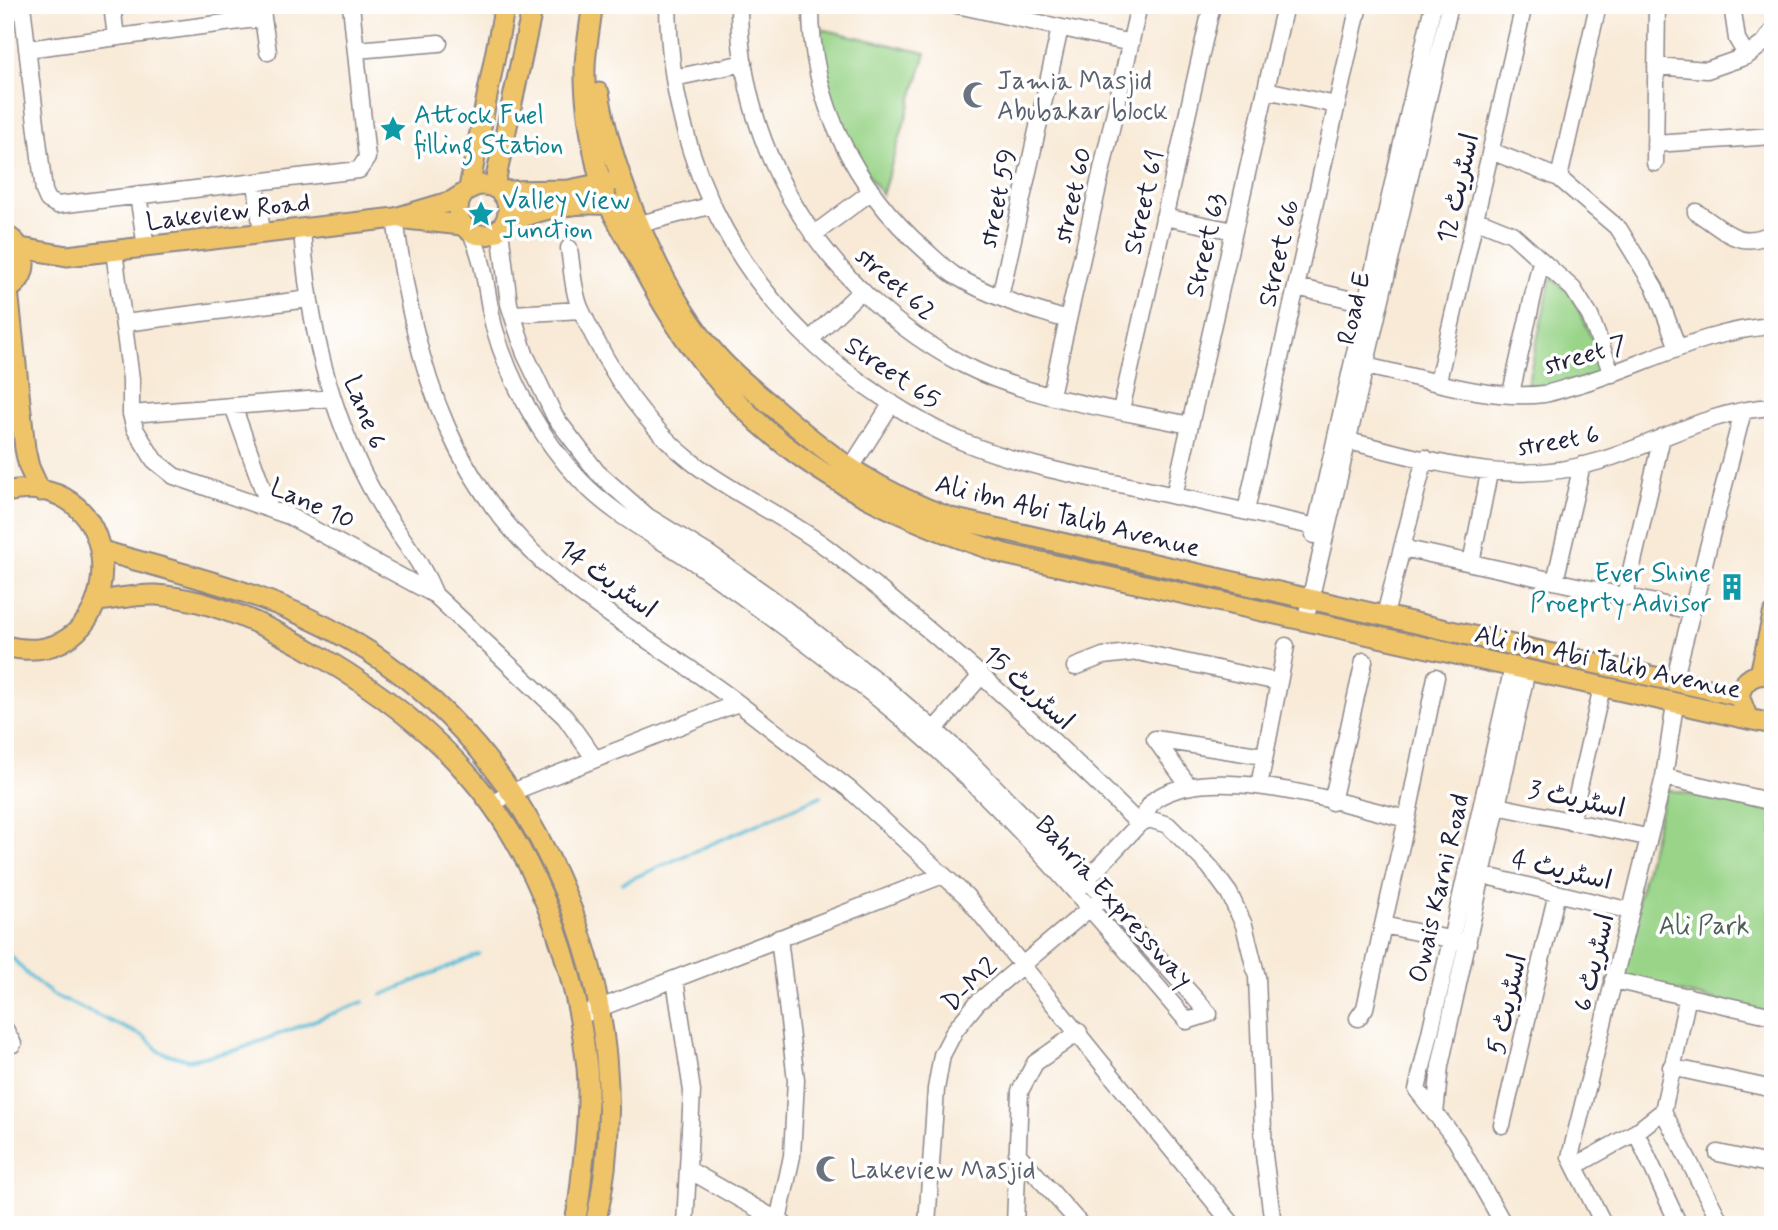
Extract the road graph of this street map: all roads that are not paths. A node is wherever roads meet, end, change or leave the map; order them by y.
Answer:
1 (22, 5) edge
2 (113, 5) edge
3 (351, 5) edge
4 (505, 5) edge
5 (533, 5) edge
6 (593, 5) edge
7 (668, 5) edge
8 (739, 5) edge
9 (811, 5) edge
10 (957, 5) edge
11 (1139, 5) edge
12 (1212, 5) edge
13 (1285, 5) edge
14 (1359, 5) edge
15 (1433, 5) edge
16 (1450, 5) edge
17 (1524, 5) edge
18 (1598, 5) edge
19 (1657, 5) edge
20 (1732, 5) edge
21 (262, 12) edge
22 (1060, 28) junction
23 (1773, 30) edge
24 (117, 37) junction
25 (439, 43) dead end
26 (1131, 43) junction
27 (27, 48) junction
28 (356, 50) junction
29 (268, 52) dead end
30 (1747, 55) junction
31 (744, 63) junction
32 (1656, 65) junction
33 (674, 78) junction
34 (1266, 90) junction
35 (1336, 105) junction
36 (1773, 136) edge
37 (1655, 144) junction
38 (1491, 151) junction
39 (1655, 163) dead end
40 (1559, 178) junction
41 (612, 181) junction
42 (256, 182) junction
43 (497, 189) junction
44 (466, 191) junction
45 (872, 191) junction
46 (138, 195) junction
47 (609, 204) junction
48 (713, 205) junction
49 (1696, 212) dead end
50 (636, 216) junction
51 (1164, 217) junction
52 (395, 218) junction
53 (1475, 219) junction
54 (502, 226) junction
55 (302, 228) junction
56 (466, 228) junction
57 (1234, 231) junction
58 (1773, 233) edge
59 (262, 234) junction
60 (813, 235) junction
61 (10, 237) edge
62 (146, 247) junction
63 (569, 248) dead end
64 (114, 251) junction
65 (67, 256) junction
66 (1541, 261) junction
67 (11, 286) edge
68 (1296, 287) junction
69 (862, 290) junction
70 (1000, 297) junction
71 (309, 299) junction
72 (1366, 303) junction
73 (581, 310) junction
74 (513, 314) junction
75 (1068, 320) junction
76 (125, 323) junction
77 (1773, 326) edge
78 (810, 341) junction
79 (1678, 348) junction
80 (1365, 366) junction
81 (1612, 374) junction
82 (1438, 381) junction
83 (1511, 393) junction
84 (1052, 396) junction
85 (333, 398) junction
86 (892, 403) junction
87 (233, 406) junction
88 (1773, 407) edge
89 (1121, 410) junction
90 (1743, 411) junction
91 (131, 414) junction
92 (1190, 425) junction
93 (1661, 437) junction
94 (1348, 441) junction
95 (1425, 458) junction
96 (1582, 465) junction
97 (850, 469) junction
98 (1489, 473) junction
99 (40, 491) junction
100 (5, 492) edge
101 (1174, 496) junction
102 (270, 509) junction
103 (1246, 512) junction
104 (1316, 527) junction
105 (1402, 548) junction
106 (103, 551) junction
107 (1471, 562) junction
108 (1555, 581) junction
109 (435, 595) junction
110 (1625, 596) junction
111 (1305, 598) junction
112 (98, 601) junction
113 (1692, 611) junction
114 (1385, 615) junction
115 (1773, 615) edge
116 (1300, 620) junction
117 (5, 646) edge
118 (1286, 646) dead end
119 (1364, 661) dead end
120 (1075, 667) dead end
121 (1520, 668) junction
122 (1766, 675) edge
123 (980, 677) junction
124 (1436, 677) dead end
125 (1674, 681) junction
126 (1278, 682) junction
127 (1602, 687) junction
128 (1739, 696) junction
129 (738, 703) junction
130 (1675, 704) junction
131 (1748, 719) junction
132 (1771, 722) edge
133 (934, 730) junction
134 (1264, 756) junction
135 (595, 759) junction
136 (1664, 777) junction
137 (1188, 785) junction
138 (1259, 786) junction
139 (512, 792) junction
140 (1332, 802) junction
141 (1773, 802) edge
142 (492, 804) junction
143 (1497, 806) junction
144 (1407, 819) junction
145 (1572, 822) junction
146 (1139, 824) junction
147 (1647, 837) junction
148 (943, 875) junction
149 (1482, 875) junction
150 (1081, 886) junction
151 (1557, 893) junction
152 (1103, 896) junction
153 (1090, 908) junction
154 (1630, 911) junction
155 (1383, 925) junction
156 (779, 938) junction
157 (1451, 939) junction
158 (1468, 943) junction
159 (1025, 965) junction
160 (675, 980) junction
161 (1613, 980) junction
162 (1688, 996) junction
163 (600, 1009) junction
164 (578, 1016) junction
165 (1773, 1016) edge
166 (1358, 1018) dead end
167 (5, 1029) edge
168 (1079, 1032) junction
169 (13, 1044) dead end
170 (1671, 1067) junction
171 (1773, 1089) edge
172 (1663, 1111) junction
173 (1435, 1114) junction
174 (1502, 1125) dead end
175 (1636, 1132) junction
176 (1017, 1153) junction
177 (1718, 1153) dead end
178 (1773, 1165) edge
179 (1575, 1166) junction
180 (689, 1170) junction
181 (782, 1223) edge
182 (574, 1225) edge
183 (595, 1225) edge
184 (685, 1225) edge
185 (927, 1225) edge
186 (1015, 1225) edge
187 (1081, 1225) edge
188 (1233, 1225) edge
189 (1273, 1225) edge
190 (1504, 1225) edge
191 (1604, 1225) edge
192 (1679, 1225) edge
193 (1722, 1225) edge

1 - 27 street
2 - 24 street
3 - 28 street
4 - 44 main road
5 - 43 main road
6 - 41 main road, Ali ibn Abi Talib Avenue
7 - 33 street, Street 65
8 - 31 street, street 62
9 - 45 street
10 - 22 street
11 - 26 street, street 60
12 - 51 street, Street 61
13 - 34 street, Street 63
14 - 35 street, Street 66
15 - 72 street, Road E
16 - 80 street, Road E
17 - 38 street, اسٹریٹ 12
18 - 40 street
19 - 32 street
20 - 30 street
21 - 24 street
21 - 29 street
22 - 26 street
22 - 70 street, street 59
23 - 30 street
24 - 27 street
25 - 28 street
26 - 75 street, street 60
27 - 46 street
28 - 42 street
30 - 32 street
31 - 33 street
31 - 60 street, street 62
32 - 37 street
33 - 48 street, Street 65
34 - 35 street
34 - 57 street, Street 63
35 - 68 street, Street 66
36 - 37 street
37 - 39 street
38 - 40 street
38 - 53 street, اسٹریٹ 12
40 - 79 street
41 - 43 main road
41 - 47 main road, Ali ibn Abi Talib Avenue
41 - 50 main road, Ali ibn Abi Talib Avenue
42 - 46 street
42 - 59 street
43 - 44 main road
43 - 54 main road
44 - 52 main road
44 - 56 main road
45 - 60 street
45 - 70 street
46 - 62 street
47 - 50 main road
47 - 54 main road
47 - 116 main road, Ali ibn Abi Talib Avenue
48 - 50 street
48 - 78 street, Street 65
49 - 58 street
50 - 97 main road, Ali ibn Abi Talib Avenue
51 - 57 street
51 - 89 street, Street 61
52 - 55 main road, Lakeview Road
52 - 56 main road
52 - 129 street, اسٹریٹ 14
53 - 66 street
53 - 82 street, اسٹریٹ 12
54 - 56 main road
54 - 74 street, Bahria Expressway
55 - 59 main road, Lakeview Road
55 - 71 street, Lane 6
56 - 150 street, Bahria Expressway
57 - 92 street, Street 63
59 - 62 main road, Lakeview Road
60 - 69 street, street 62
61 - 65 main road
61 - 67 main road
62 - 64 main road, Lakeview Road
63 - 73 street, اسٹریٹ 15
64 - 65 main road, Lakeview Road
64 - 76 street, Lane 10
65 - 67 main road
66 - 81 street
66 - 83 street
67 - 99 main road
68 - 72 street
68 - 103 street, Street 66
69 - 78 street
69 - 84 street, street 62
70 - 75 street
71 - 76 street
71 - 85 street, Lane 6
72 - 104 street, Road E
73 - 74 street
73 - 123 street, اسٹریٹ 15
74 - 133 street, Bahria Expressway
75 - 84 street, street 60
76 - 91 street, Lane 10
77 - 79 street, street 7
78 - 86 street, Street 65
79 - 81 street, street 7
80 - 82 street, street 7
80 - 94 street, Road E
81 - 83 street, street 7
82 - 83 street, street 7
84 - 89 street, street 62
85 - 87 street
85 - 109 street, Lane 6
86 - 97 street
86 - 101 street, Street 65
87 - 91 street
87 - 102 street
88 - 90 street, street 6
89 - 92 street, street 62
90 - 93 street, street 6
90 - 113 street
91 - 102 street, Lane 10
92 - 101 street, Street 63
93 - 96 street, street 6
93 - 110 street
94 - 95 street, street 6
94 - 111 street, Road E
95 - 98 street, street 6
95 - 105 street
96 - 98 street, street 6
96 - 108 street
97 - 111 main road, Ali ibn Abi Talib Avenue
98 - 107 street
99 - 100 main road
99 - 106 main road
101 - 103 street, Street 65
102 - 109 street, Lane 10
103 - 104 street, Street 65
104 - 111 street, Road E
105 - 107 street
105 - 114 street
106 - 112 main road
106 - 139 main road
107 - 108 street
108 - 110 street
109 - 135 street, Lane 10
110 - 113 street
111 - 114 main road, Ali ibn Abi Talib Avenue
111 - 116 street, Road E
112 - 117 main road
112 - 142 main road
113 - 125 street
114 - 125 main road, Ali ibn Abi Talib Avenue
115 - 122 main road
116 - 121 main road, Ali ibn Abi Talib Avenue
118 - 126 street
119 - 140 street
120 - 126 street
121 - 127 main road, Ali ibn Abi Talib Avenue
121 - 143 street, Owais Karni Road
121 - 157 street, Owais Karni Road
122 - 128 main road
123 - 133 street
123 - 146 street, اسٹریٹ 15
124 - 144 street
125 - 128 main road, Ali ibn Abi Talib Avenue
126 - 134 street
127 - 130 main road, Ali ibn Abi Talib Avenue
127 - 145 street
128 - 131 main road
129 - 135 street
129 - 148 street, اسٹریٹ 14
130 - 131 main road, Ali ibn Abi Talib Avenue
130 - 136 street, اسٹریٹ 6
131 - 132 main road, Ali ibn Abi Talib Avenue
133 - 150 street, Bahria Expressway
134 - 137 street
134 - 138 street
135 - 139 street
136 - 141 street
136 - 147 street, اسٹریٹ 6
137 - 138 street
137 - 146 street
138 - 140 street
139 - 142 street
139 - 163 main road
140 - 144 street
142 - 164 main road
143 - 145 street, اسٹریٹ 3
143 - 149 street, Owais Karni Road
144 - 155 street
145 - 147 street, اسٹریٹ 3
146 - 150 street
146 - 189 street
147 - 154 street, اسٹریٹ 6
148 - 156 street
148 - 159 street, اسٹریٹ 14
149 - 151 street, اسٹریٹ 4
149 - 158 street, Owais Karni Road
150 - 152 street, Bahria Expressway
150 - 153 street, Bahria Expressway
151 - 154 street, اسٹریٹ 4
151 - 174 street, اسٹریٹ 5
152 - 153 street, D-M2
152 - 153 street, Bahria Expressway
153 - 159 street, D-M2
154 - 161 street, اسٹریٹ 6
155 - 157 street
155 - 166 street
156 - 160 street
156 - 181 street
157 - 158 street
157 - 173 street, Owais Karni Road
158 - 173 street, Owais Karni Road
159 - 168 street, اسٹریٹ 14
159 - 185 street, D-M2
160 - 163 street
160 - 180 street
161 - 162 street
161 - 179 street, اسٹریٹ 6
162 - 165 street
162 - 170 street
163 - 164 street
163 - 183 main road
164 - 182 main road
167 - 169 street
168 - 176 street
168 - 188 street, اسٹریٹ 14
170 - 171 street
170 - 172 street
172 - 175 street
172 - 193 street
173 - 190 street, Owais Karni Road
175 - 179 street
175 - 192 street
176 - 186 street
176 - 187 street
177 - 178 street
179 - 191 street, اسٹریٹ 6
180 - 181 street
180 - 184 street

